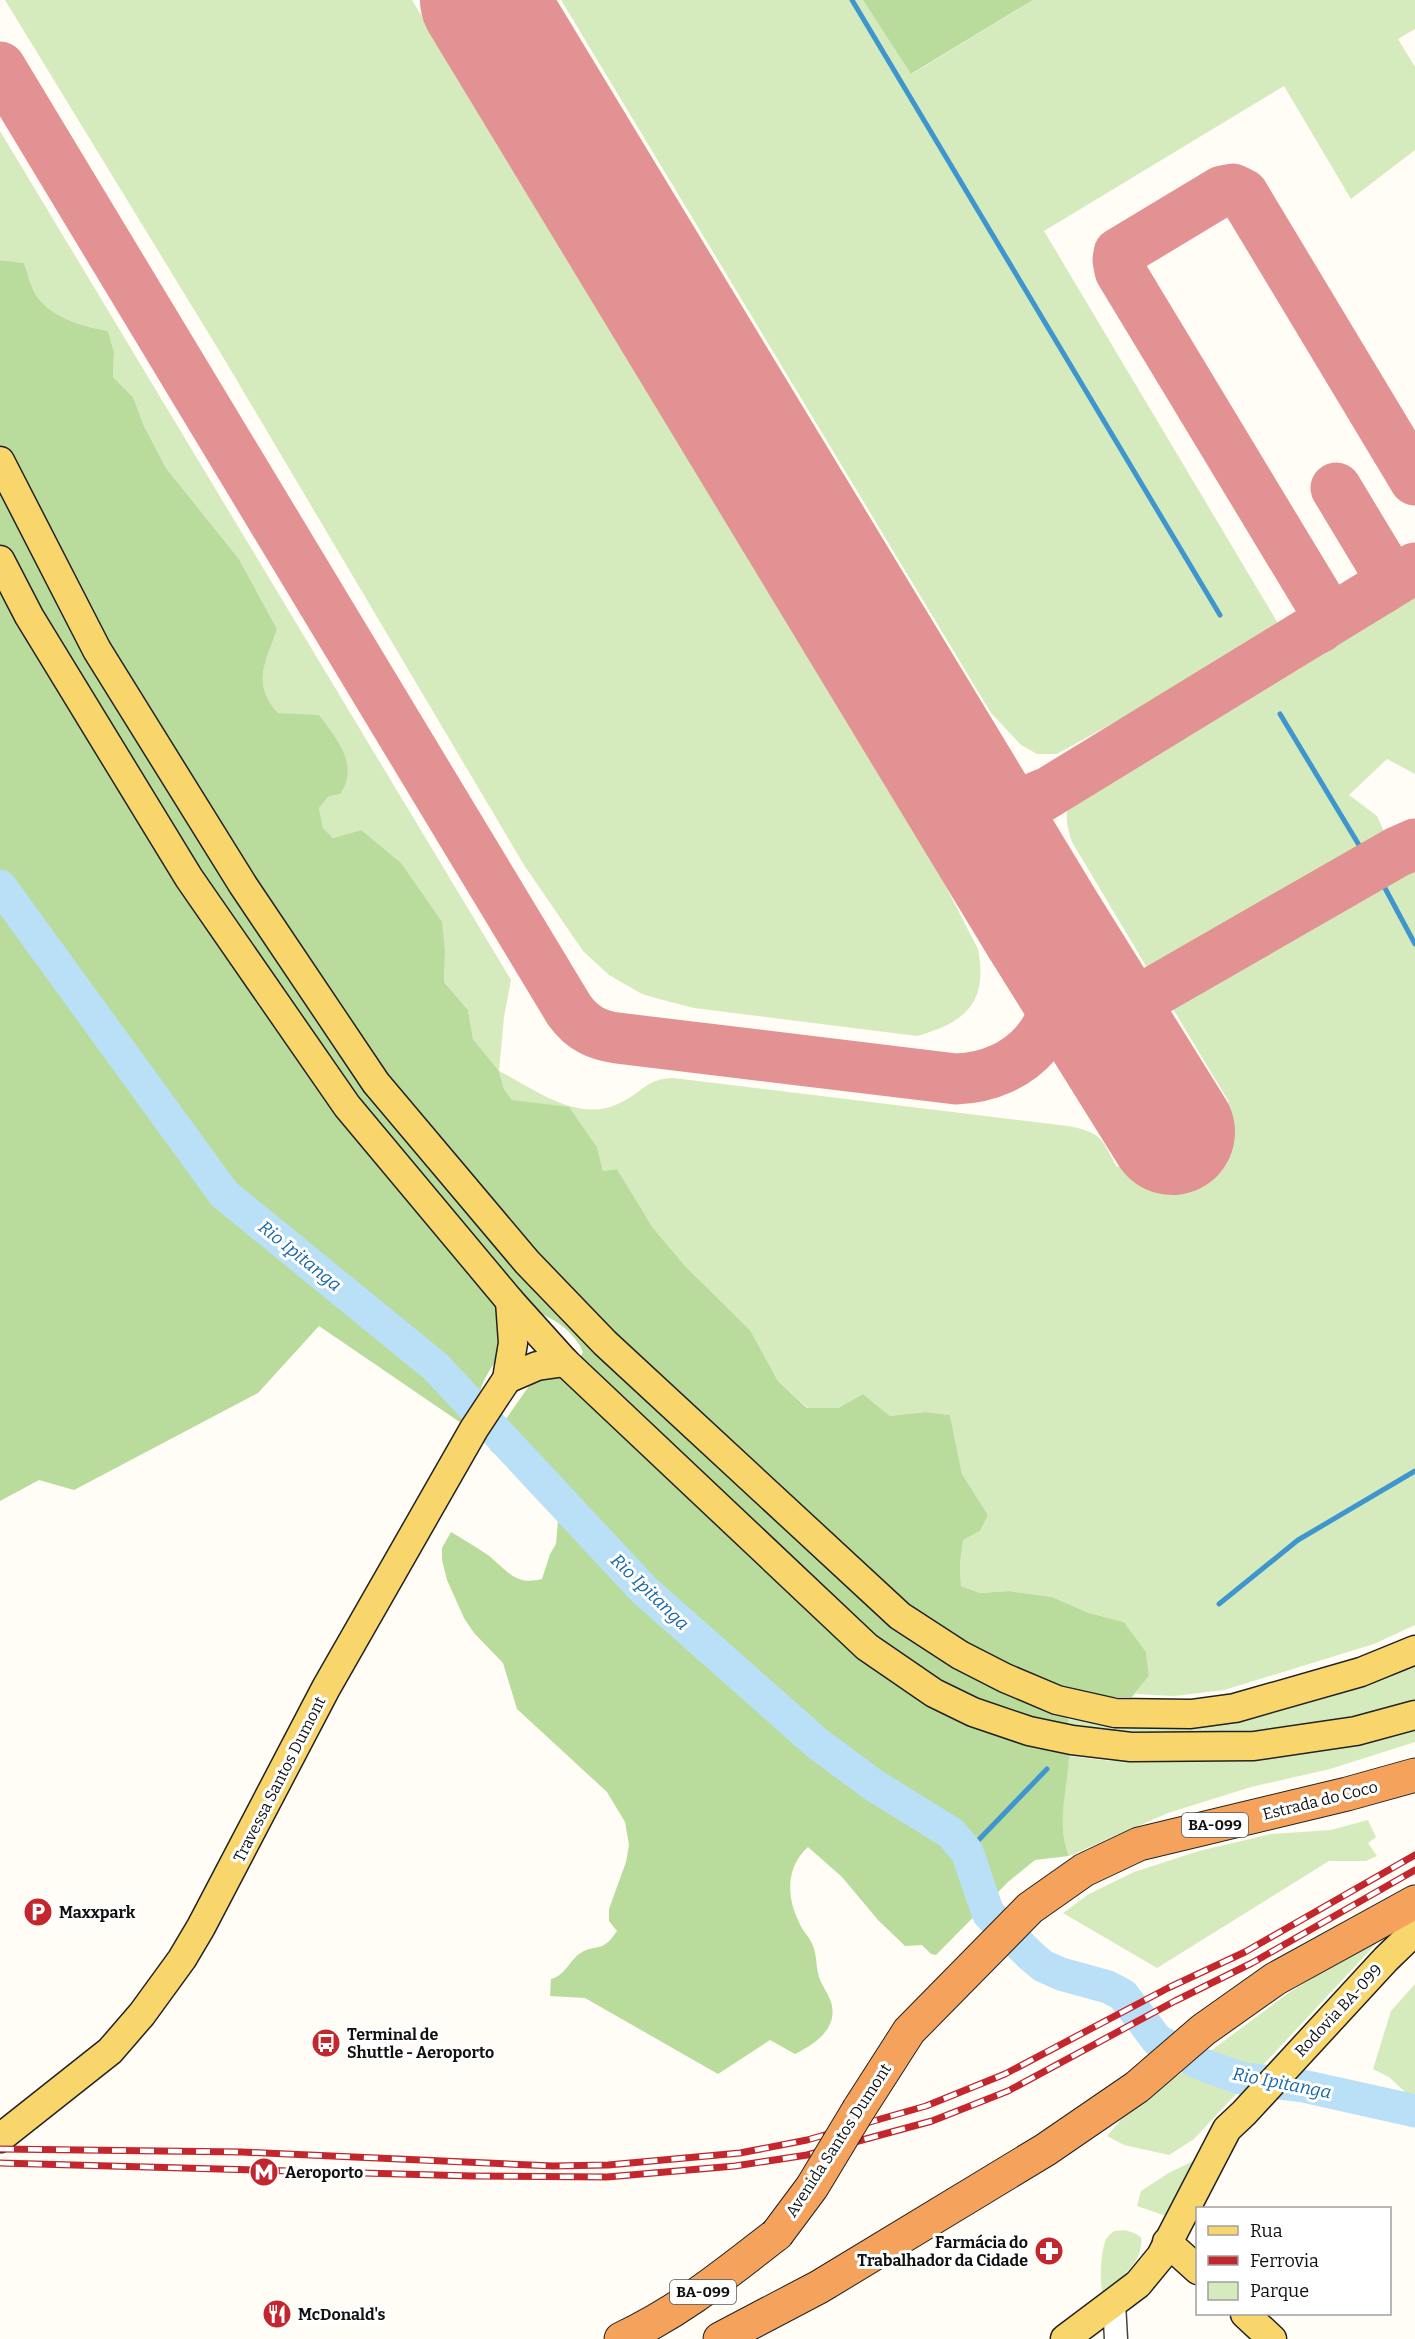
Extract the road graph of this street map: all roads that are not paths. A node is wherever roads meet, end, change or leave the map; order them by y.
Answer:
1 (0, 461) edge
2 (0, 560) edge
3 (510, 1301) junction
4 (565, 1362) junction
5 (505, 1384) junction
6 (1415, 1650) edge
7 (1415, 1715) edge
8 (1415, 1775) edge
9 (1415, 1902) edge
10 (1415, 1931) edge
11 (953, 1985) joint
12 (0, 2138) edge
13 (1167, 2242) junction
14 (1196, 2269) edge
15 (1114, 2303) junction
16 (1247, 2315) edge
17 (621, 2339) edge
18 (720, 2339) edge
19 (1065, 2339) edge
20 (1116, 2339) edge
21 (1272, 2339) edge

1 - 6 main road
2 - 3 main road
3 - 4 main road
3 - 5 main road, Travessa Santos Dumont
4 - 5 main road
4 - 7 main road
5 - 12 main road, Travessa Santos Dumont
8 - 11 highway, Estrada do Coco / BA-099
9 - 18 highway, BA-099
10 - 13 main road, Rodovia BA-099
11 - 17 highway, Avenida Santos Dumont / BA-099, bridge
13 - 14 main road
13 - 15 main road, Rodovia BA-099
15 - 19 main road, Rodovia BA-099
15 - 20 street
16 - 21 main road

